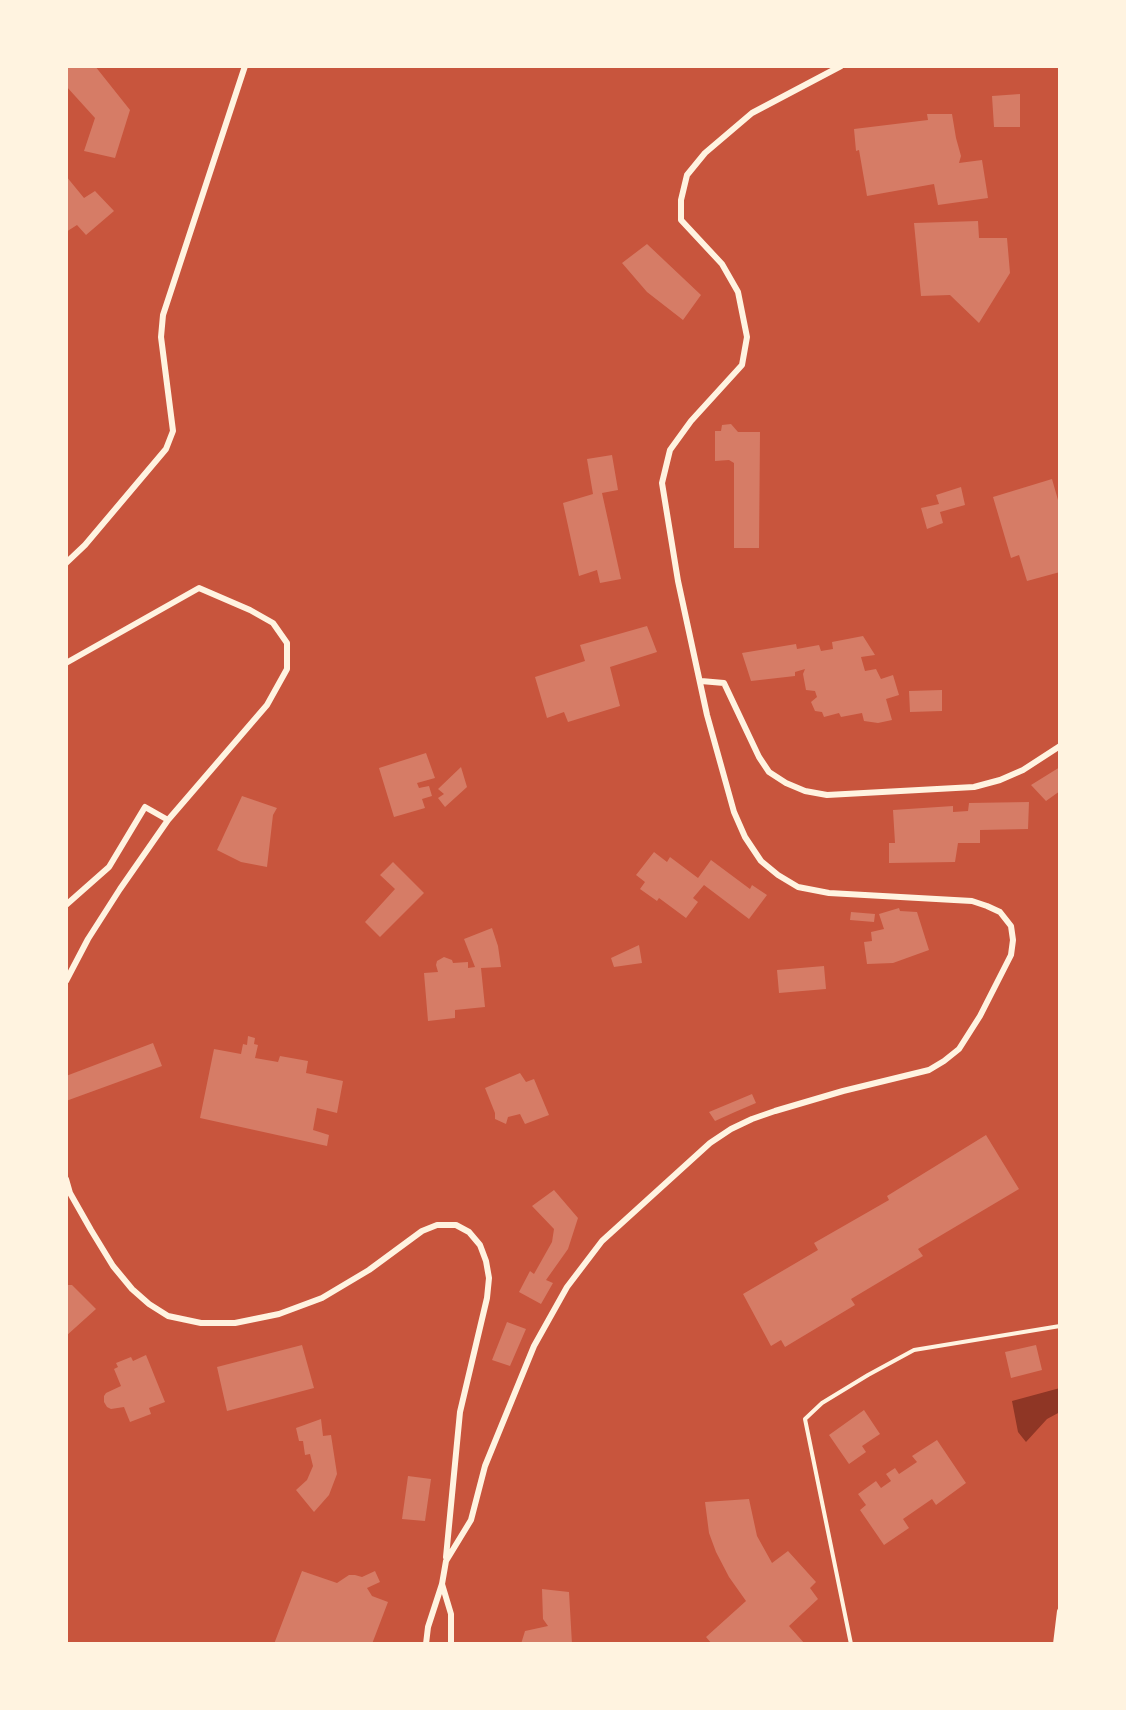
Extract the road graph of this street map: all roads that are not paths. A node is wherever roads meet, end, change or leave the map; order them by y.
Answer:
1 (246, 66) edge
2 (841, 66) edge
3 (66, 563) edge
4 (66, 663) edge
5 (700, 681) junction
6 (1060, 746) edge
7 (168, 820) junction
8 (66, 905) edge
9 (66, 981) edge
10 (66, 1179) edge
11 (446, 1561) junction
12 (442, 1584) junction
13 (1060, 1611) edge
14 (426, 1644) edge
15 (451, 1644) edge
16 (1056, 1644) edge

1 - 3 street
2 - 5 street
4 - 7 street
5 - 6 street
5 - 11 street
7 - 8 street
7 - 9 street
10 - 11 street
11 - 12 street
12 - 14 street
12 - 15 street
13 - 16 street

